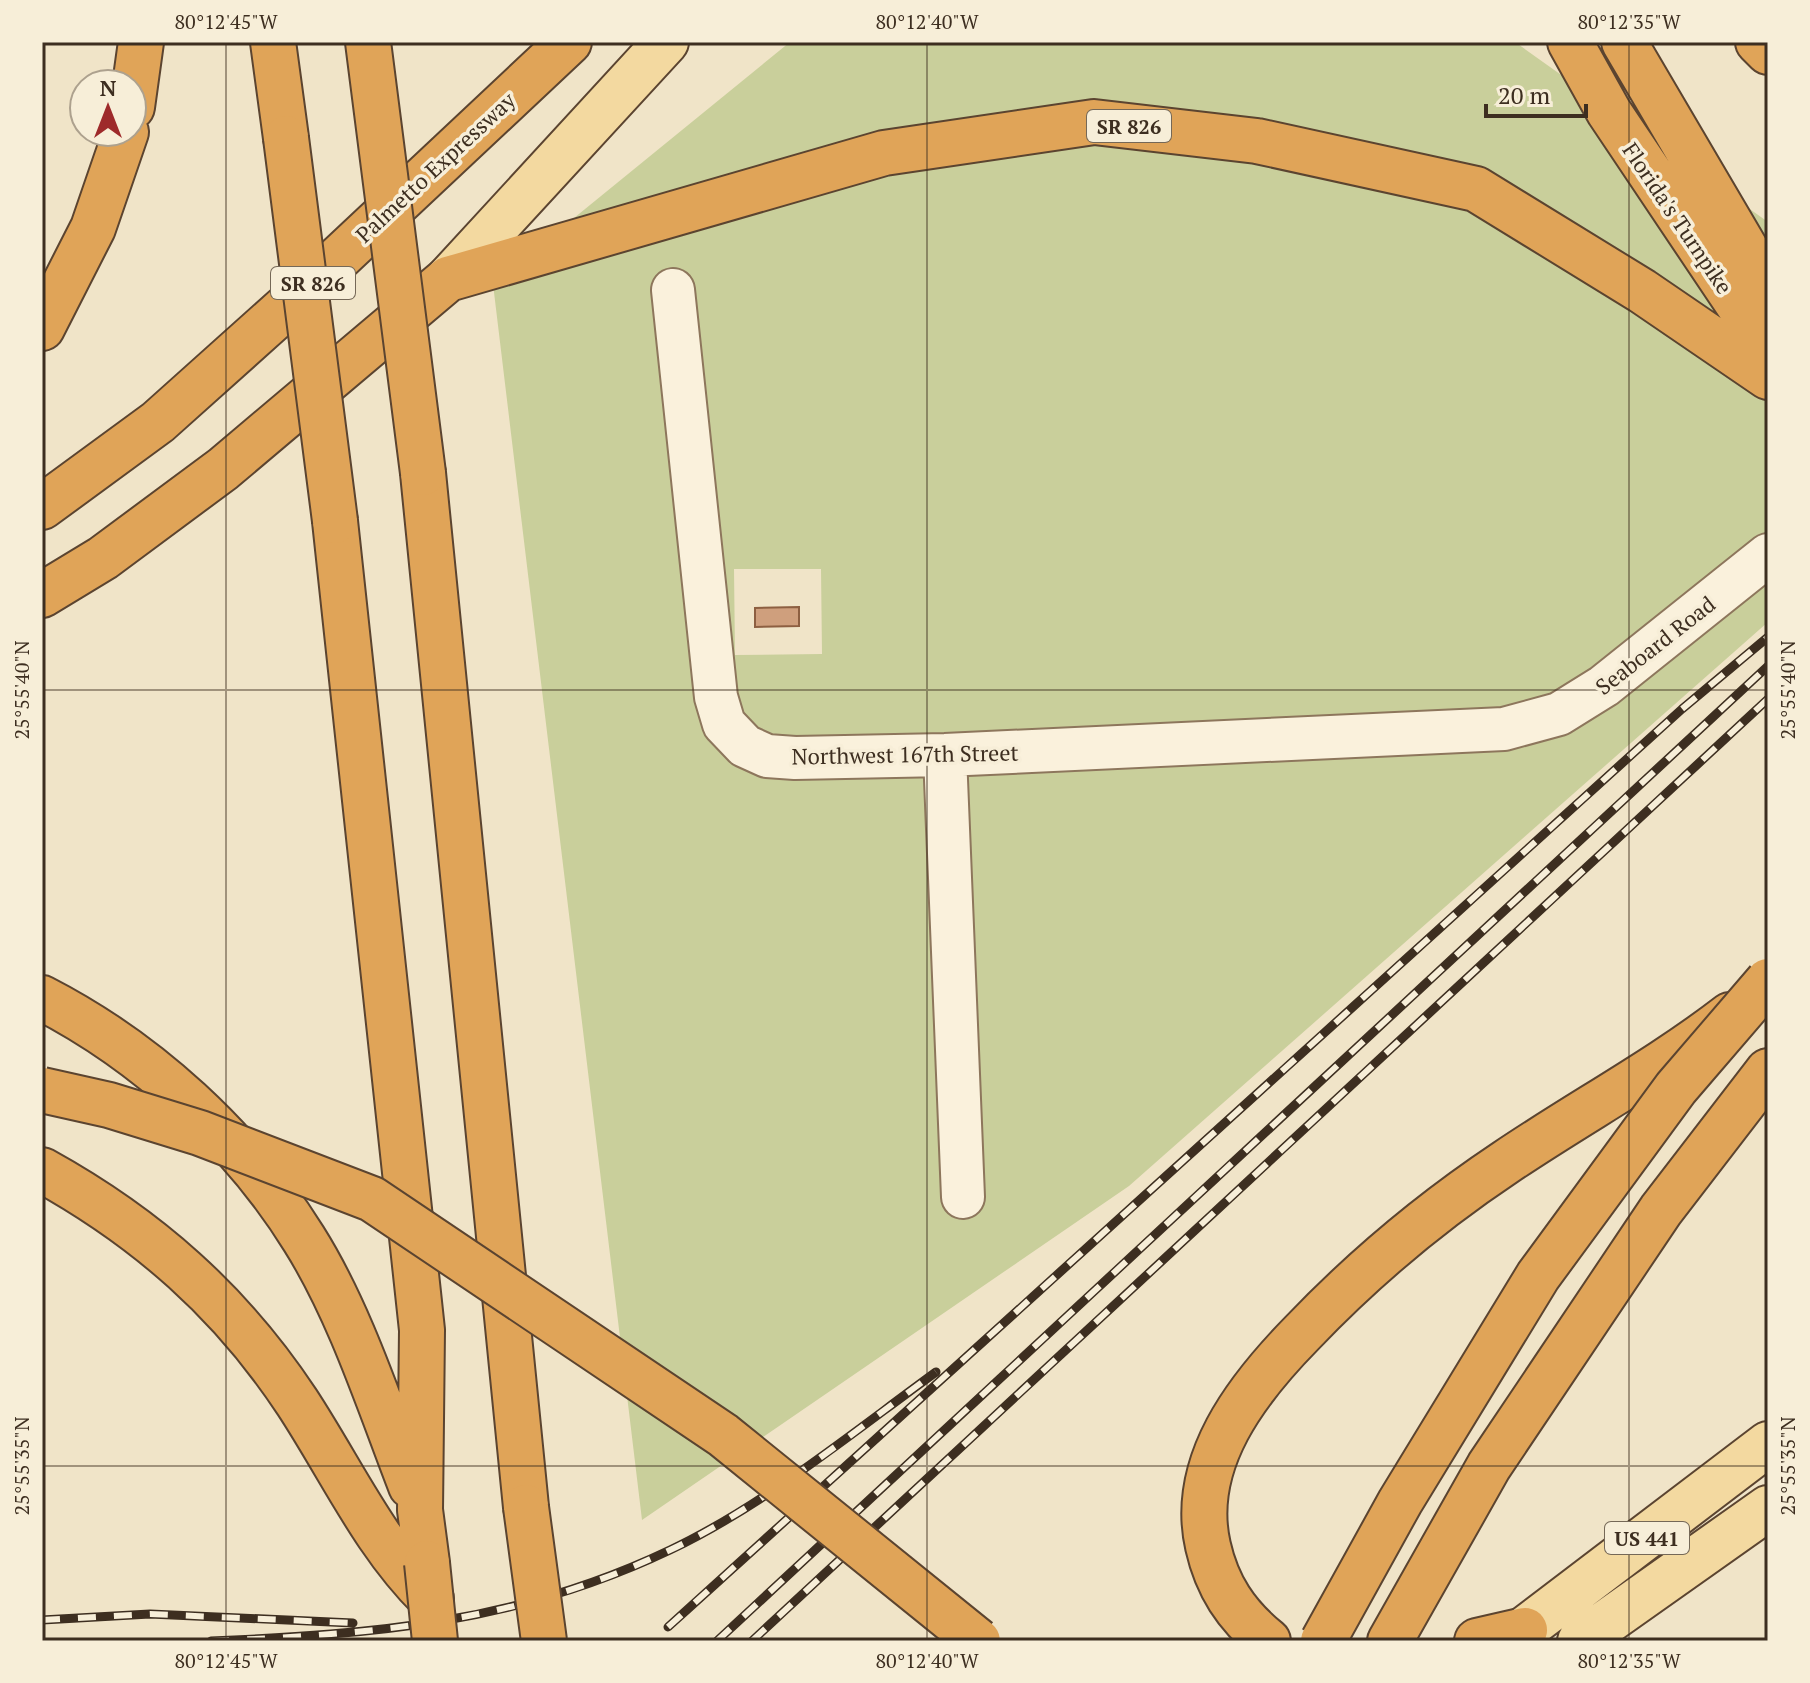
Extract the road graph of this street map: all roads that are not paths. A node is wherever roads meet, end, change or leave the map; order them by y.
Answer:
1 (141, 42) edge
2 (273, 42) edge
3 (368, 42) edge
4 (569, 42) edge
5 (666, 42) edge
6 (1570, 42) edge
7 (1624, 42) edge
8 (1758, 42) edge
9 (1768, 52) edge
10 (137, 68) edge
11 (120, 148) edge
12 (448, 279) junction
13 (1768, 287) edge
14 (673, 290) dead end
15 (42, 328) edge
16 (1768, 349) edge
17 (1768, 377) edge
18 (42, 507) edge
19 (1768, 555) edge
20 (42, 595) edge
21 (1533, 723) joint
22 (945, 755) junction
23 (1768, 983) edge
24 (42, 998) edge
25 (1768, 1071) edge
26 (42, 1090) edge
27 (42, 1170) edge
28 (963, 1197) dead end
29 (1768, 1444) edge
30 (1768, 1508) edge
31 (420, 1510) junction
32 (423, 1592) edge
33 (1517, 1635) edge
34 (544, 1641) edge
35 (978, 1641) edge
36 (1268, 1641) edge
37 (1323, 1641) edge
38 (1390, 1641) edge
39 (1477, 1641) edge
40 (1580, 1641) edge

1 - 10 highway
2 - 31 highway, bridge
3 - 34 highway, bridge
4 - 18 highway, Palmetto Expressway / SR 826
5 - 12 main road
6 - 16 highway, Florida's Turnpike
7 - 13 highway
8 - 9 highway
11 - 15 highway
12 - 17 highway, SR 826
12 - 20 highway, SR 826
14 - 22 street, Northwest 167th Street
19 - 21 street, Seaboard Road
21 - 22 street, Northwest 167th Street
22 - 28 street
23 - 36 highway
23 - 37 highway, bridge
24 - 31 highway
25 - 38 highway
26 - 35 highway, bridge
27 - 32 highway
29 - 33 main road, US 441
30 - 40 main road
31 - 32 highway
33 - 39 highway

